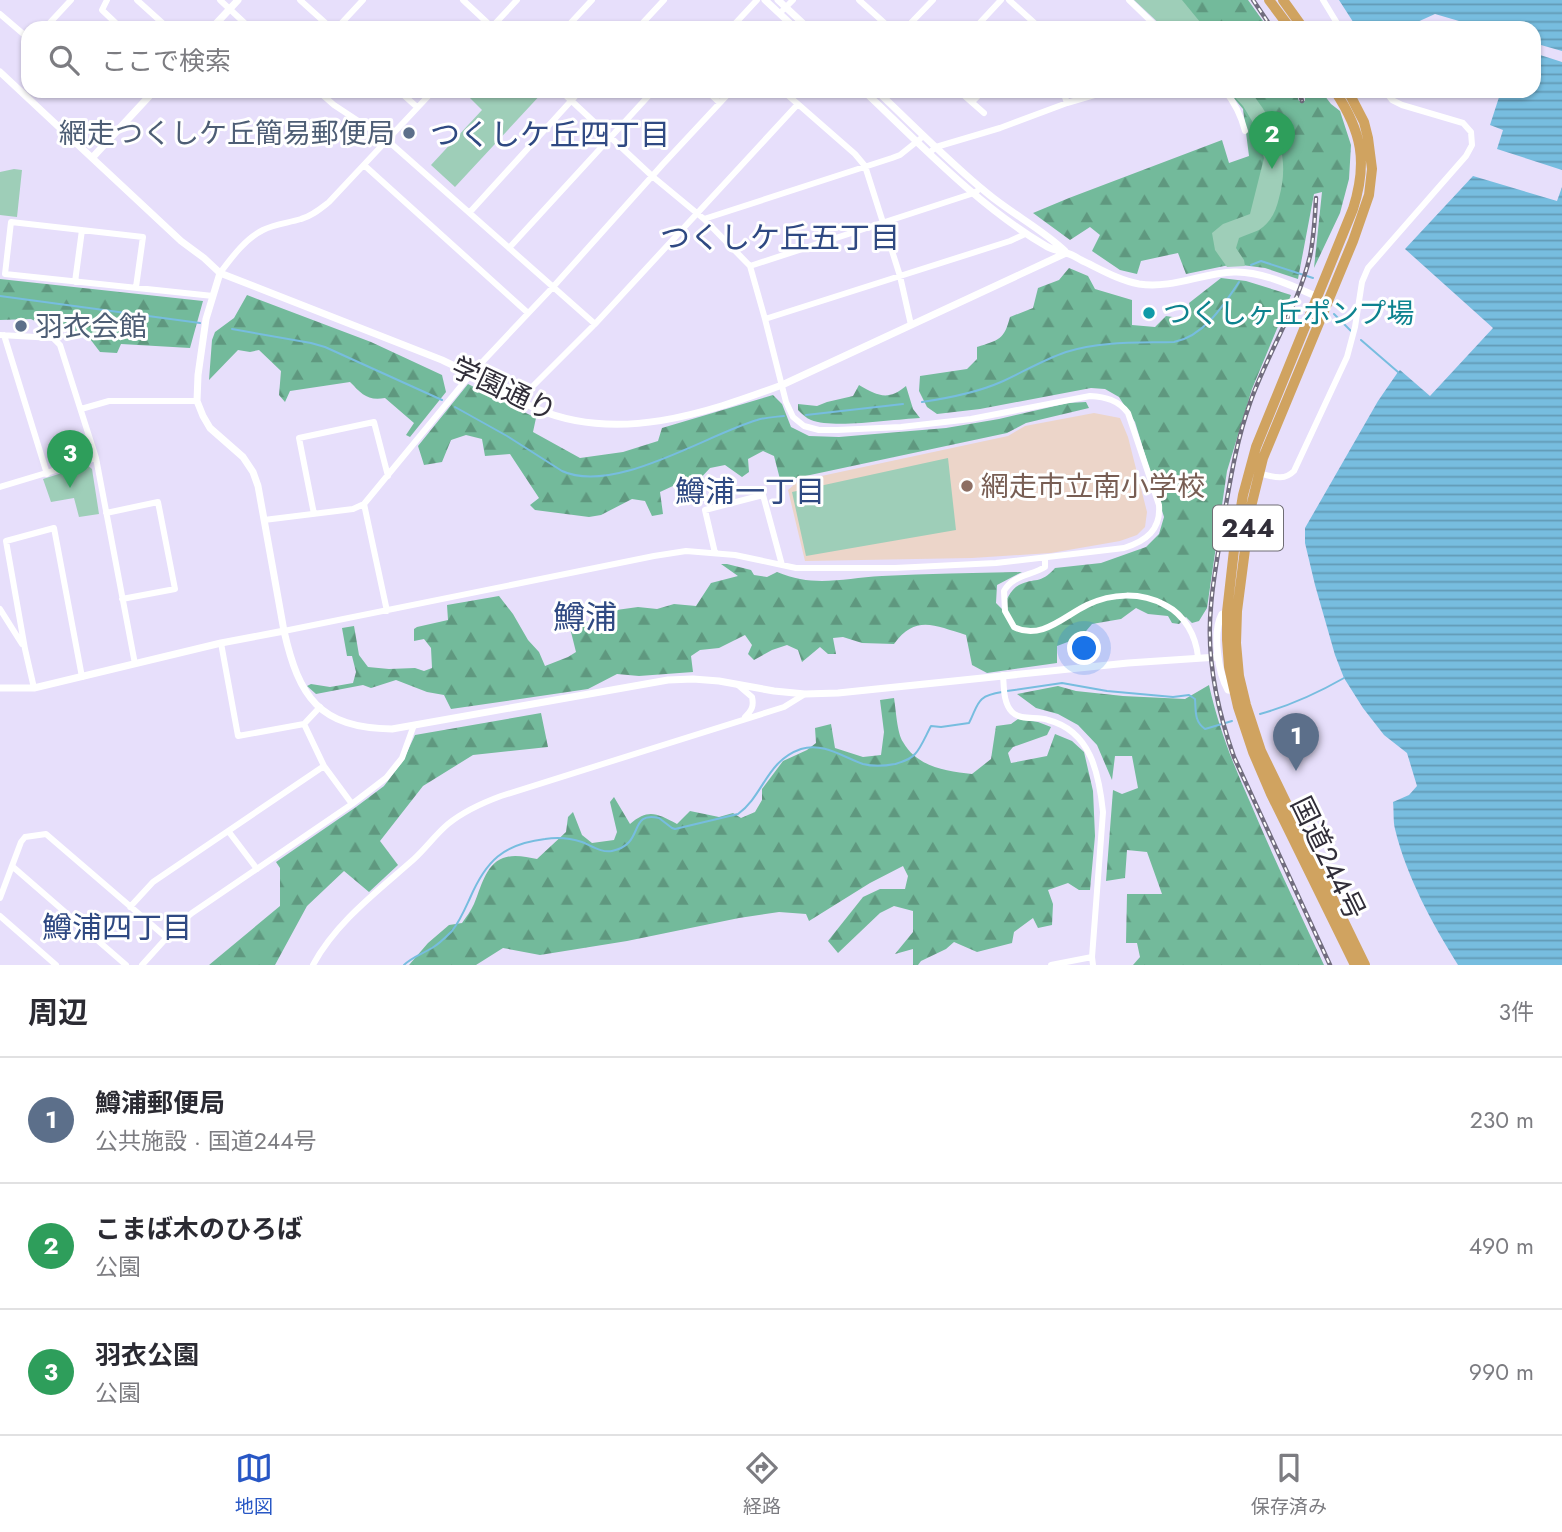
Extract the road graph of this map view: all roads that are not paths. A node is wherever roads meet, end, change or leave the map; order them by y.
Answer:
1 (71, 0) edge
2 (107, 0) edge
3 (137, 0) edge
4 (220, 0) edge
5 (238, 0) edge
6 (300, 0) edge
7 (363, 0) edge
8 (463, 0) edge
9 (517, 0) edge
10 (592, 0) edge
11 (664, 0) edge
12 (757, 0) edge
13 (765, 0) edge
14 (778, 0) edge
15 (793, 0) edge
16 (933, 0) edge
17 (1001, 0) edge
18 (1009, 0) edge
19 (1129, 0) edge
20 (1269, 0) edge
21 (1283, 0) edge
22 (1323, 0) edge
23 (863, 1) edge
24 (229, 9) junction
25 (783, 11) junction
26 (0, 14) edge
27 (52, 21) edge
28 (114, 21) edge
29 (160, 21) edge
30 (218, 21) edge
31 (242, 21) edge
32 (323, 21) edge
33 (344, 21) edge
34 (485, 21) edge
35 (498, 21) edge
36 (572, 21) edge
37 (644, 21) edge
38 (738, 21) edge
39 (790, 21) edge
40 (883, 21) edge
41 (913, 21) edge
42 (982, 21) edge
43 (1032, 21) edge
44 (1151, 21) edge
45 (1285, 21) edge
46 (1298, 21) edge
47 (1336, 21) edge
48 (21, 32) edge
49 (0, 72) edge
50 (21, 92) edge
51 (28, 98) edge
52 (148, 98) edge
53 (327, 98) edge
54 (407, 98) edge
55 (426, 98) edge
56 (647, 98) edge
57 (715, 98) edge
58 (725, 98) edge
59 (791, 98) edge
60 (872, 98) edge
61 (884, 98) edge
62 (967, 98) edge
63 (976, 98) edge
64 (1065, 98) edge
65 (1084, 98) edge
66 (1231, 98) edge
67 (1339, 98) edge
68 (1352, 98) edge
69 (1390, 98) edge
70 (571, 100) joint
71 (972, 102) junction
72 (720, 103) junction
73 (1067, 103) junction
74 (798, 104) junction
75 (417, 107) junction
76 (984, 113) dead end
77 (1245, 131) dead end
78 (611, 137) junction
79 (921, 138) junction
80 (387, 140) junction
81 (932, 150) junction
82 (92, 158) junction
83 (364, 165) junction
84 (865, 166) junction
85 (652, 176) junction
86 (977, 190) junction
87 (470, 212) junction
88 (697, 214) junction
89 (704, 219) junction
90 (883, 223) junction
91 (82, 230) junction
92 (1026, 234) junction
93 (509, 248) junction
94 (1066, 253) junction
95 (750, 266) junction
96 (220, 273) junction
97 (900, 276) junction
98 (75, 282) junction
99 (136, 287) junction
100 (553, 287) junction
101 (213, 296) junction
102 (1316, 296) junction
103 (1327, 301) junction
104 (528, 313) junction
105 (765, 319) junction
106 (595, 324) junction
107 (911, 325) junction
108 (2, 335) edge
109 (471, 374) junction
110 (782, 386) junction
111 (519, 400) junction
112 (197, 401) junction
113 (81, 409) junction
114 (96, 458) junction
115 (1254, 472) junction
116 (47, 474) junction
117 (387, 476) junction
118 (0, 487) edge
119 (364, 504) junction
120 (106, 513) junction
121 (314, 514) junction
122 (264, 520) junction
123 (3, 542) edge
124 (715, 553) junction
125 (1045, 558) junction
126 (782, 565) junction
127 (122, 599) junction
128 (0, 609) edge
129 (387, 611) junction
130 (1232, 611) junction
131 (284, 631) junction
132 (221, 643) junction
133 (25, 649) junction
134 (1198, 657) junction
135 (1218, 657) junction
136 (135, 664) junction
137 (1003, 675) junction
138 (82, 677) junction
139 (735, 684) junction
140 (0, 688) edge
141 (34, 688) junction
142 (1238, 691) junction
143 (805, 694) junction
144 (320, 707) junction
145 (744, 719) junction
146 (304, 724) junction
147 (414, 726) junction
148 (324, 765) junction
149 (352, 804) junction
150 (229, 832) junction
151 (12, 866) junction
152 (257, 869) junction
153 (0, 898) edge
154 (130, 907) junction
155 (0, 916) edge
156 (167, 938) junction
157 (1092, 961) edge
158 (56, 965) edge
159 (126, 965) edge
160 (142, 965) edge
161 (313, 965) edge
162 (1055, 965) edge
163 (1355, 965) edge
164 (1365, 965) edge

1 - 27 street
2 - 28 street
3 - 29 street
4 - 24 street
5 - 24 street
6 - 32 street
7 - 33 street
8 - 34 street
9 - 35 street
10 - 36 street
11 - 37 street
12 - 38 street
13 - 25 street
14 - 25 street
15 - 25 street
16 - 41 street
17 - 42 street
18 - 43 street
19 - 44 street
20 - 45 highway
21 - 46 highway
22 - 47 street
23 - 40 street
24 - 30 street
24 - 31 street
25 - 39 street
26 - 48 street
49 - 50 street, 学園通り
51 - 82 street, 学園通り
52 - 82 street
53 - 80 street
54 - 75 street
55 - 75 street
56 - 78 street
57 - 72 street
58 - 72 street
59 - 74 street
60 - 79 street
61 - 79 street
62 - 71 street
63 - 71 street
64 - 73 street
65 - 73 street
66 - 77 street
67 - 102 highway, 国道244号 / 244
68 - 103 highway, 国道244号 / 244
69 - 115 street
70 - 78 street
70 - 87 street
71 - 76 street
72 - 85 street
73 - 81 street
74 - 84 street
74 - 88 street
75 - 80 street
78 - 85 street
78 - 93 street
79 - 81 street
79 - 84 street
80 - 83 street
80 - 87 street
81 - 86 street
82 - 96 street, 学園通り
83 - 96 street
83 - 104 street
84 - 89 street
84 - 90 street
85 - 88 street
85 - 100 street
86 - 90 street
86 - 92 street
86 - 94 street
87 - 93 street
88 - 89 street
88 - 106 street
89 - 95 street
90 - 95 street
90 - 97 street
91 - 98 street
91 - 98 street
91 - 99 street
92 - 94 street
92 - 97 street
93 - 100 street
94 - 102 street
94 - 107 street, 学園通り
95 - 105 street
96 - 101 street
96 - 109 street, 学園通り
97 - 105 street
97 - 107 street
98 - 99 street
99 - 101 street
100 - 104 street
100 - 106 street
101 - 112 street
102 - 103 street
102 - 115 highway, 国道244号 / 244
103 - 115 highway, 国道244号 / 244
104 - 109 street
105 - 110 street
106 - 111 street
107 - 110 street, 学園通り
108 - 113 street
108 - 116 street
109 - 111 street, 学園通り
109 - 117 street
110 - 111 street, 学園通り
110 - 125 street
112 - 113 street
112 - 122 street
113 - 114 street
114 - 116 street
114 - 120 street
115 - 130 highway, 国道244号 / 244
116 - 118 street
117 - 119 street
117 - 121 street
119 - 121 street
119 - 129 street
120 - 127 street
120 - 127 street
121 - 122 street
122 - 131 street
123 - 133 street
123 - 138 street
124 - 126 street
124 - 126 street
124 - 129 street
125 - 126 street
125 - 134 street
127 - 136 street
128 - 133 street
129 - 131 street
130 - 135 street
130 - 142 highway, 国道244号 / 244
131 - 132 street
131 - 144 street
132 - 136 street
132 - 146 street
133 - 141 street
134 - 135 street
134 - 137 street
135 - 142 street
136 - 138 street
137 - 143 street
137 - 157 street
138 - 141 street
139 - 143 street
139 - 145 street
139 - 147 street
140 - 141 street
142 - 163 highway, 国道244号 / 244
142 - 164 highway, 国道244号 / 244
143 - 145 street
144 - 146 street
144 - 147 street
145 - 161 street
146 - 148 street
147 - 149 street
148 - 149 street
148 - 150 street
149 - 152 street
150 - 152 street
150 - 154 street
151 - 153 street
151 - 154 street
151 - 159 street
152 - 156 street
154 - 156 street
155 - 158 street
156 - 160 street
157 - 162 street

